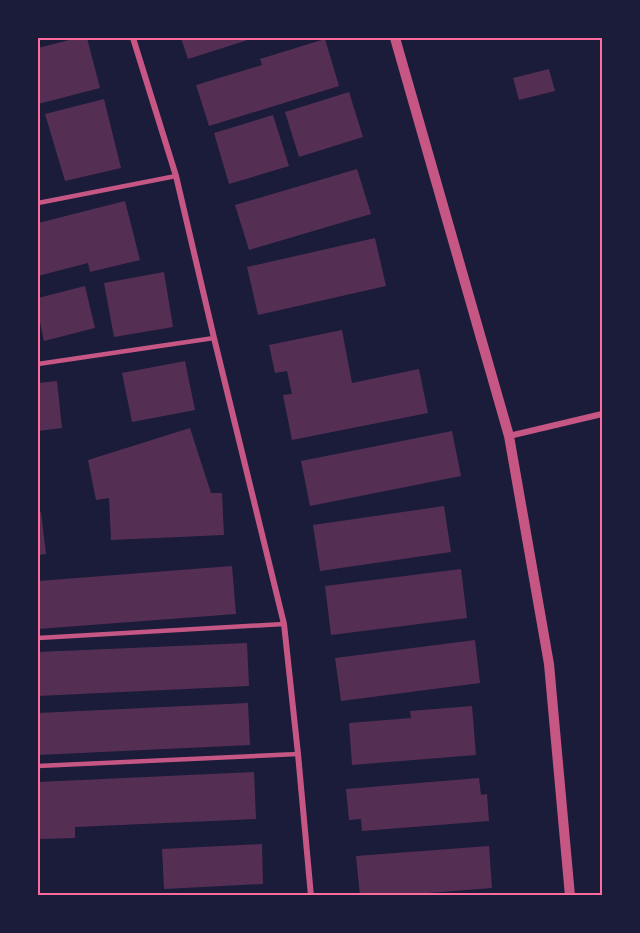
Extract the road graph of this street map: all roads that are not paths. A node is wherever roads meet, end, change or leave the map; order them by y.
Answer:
1 (133, 38) edge
2 (396, 38) edge
3 (176, 176) junction
4 (38, 203) edge
5 (214, 338) junction
6 (38, 363) edge
7 (603, 414) edge
8 (509, 436) junction
9 (284, 624) junction
10 (38, 638) edge
11 (298, 754) junction
12 (38, 766) edge
13 (311, 896) edge
14 (570, 896) edge

1 - 3 street
2 - 8 street
3 - 4 lane
3 - 5 street
5 - 6 lane
5 - 9 street
7 - 8 street
8 - 14 street
9 - 10 lane
9 - 11 street
11 - 12 lane
11 - 13 street

